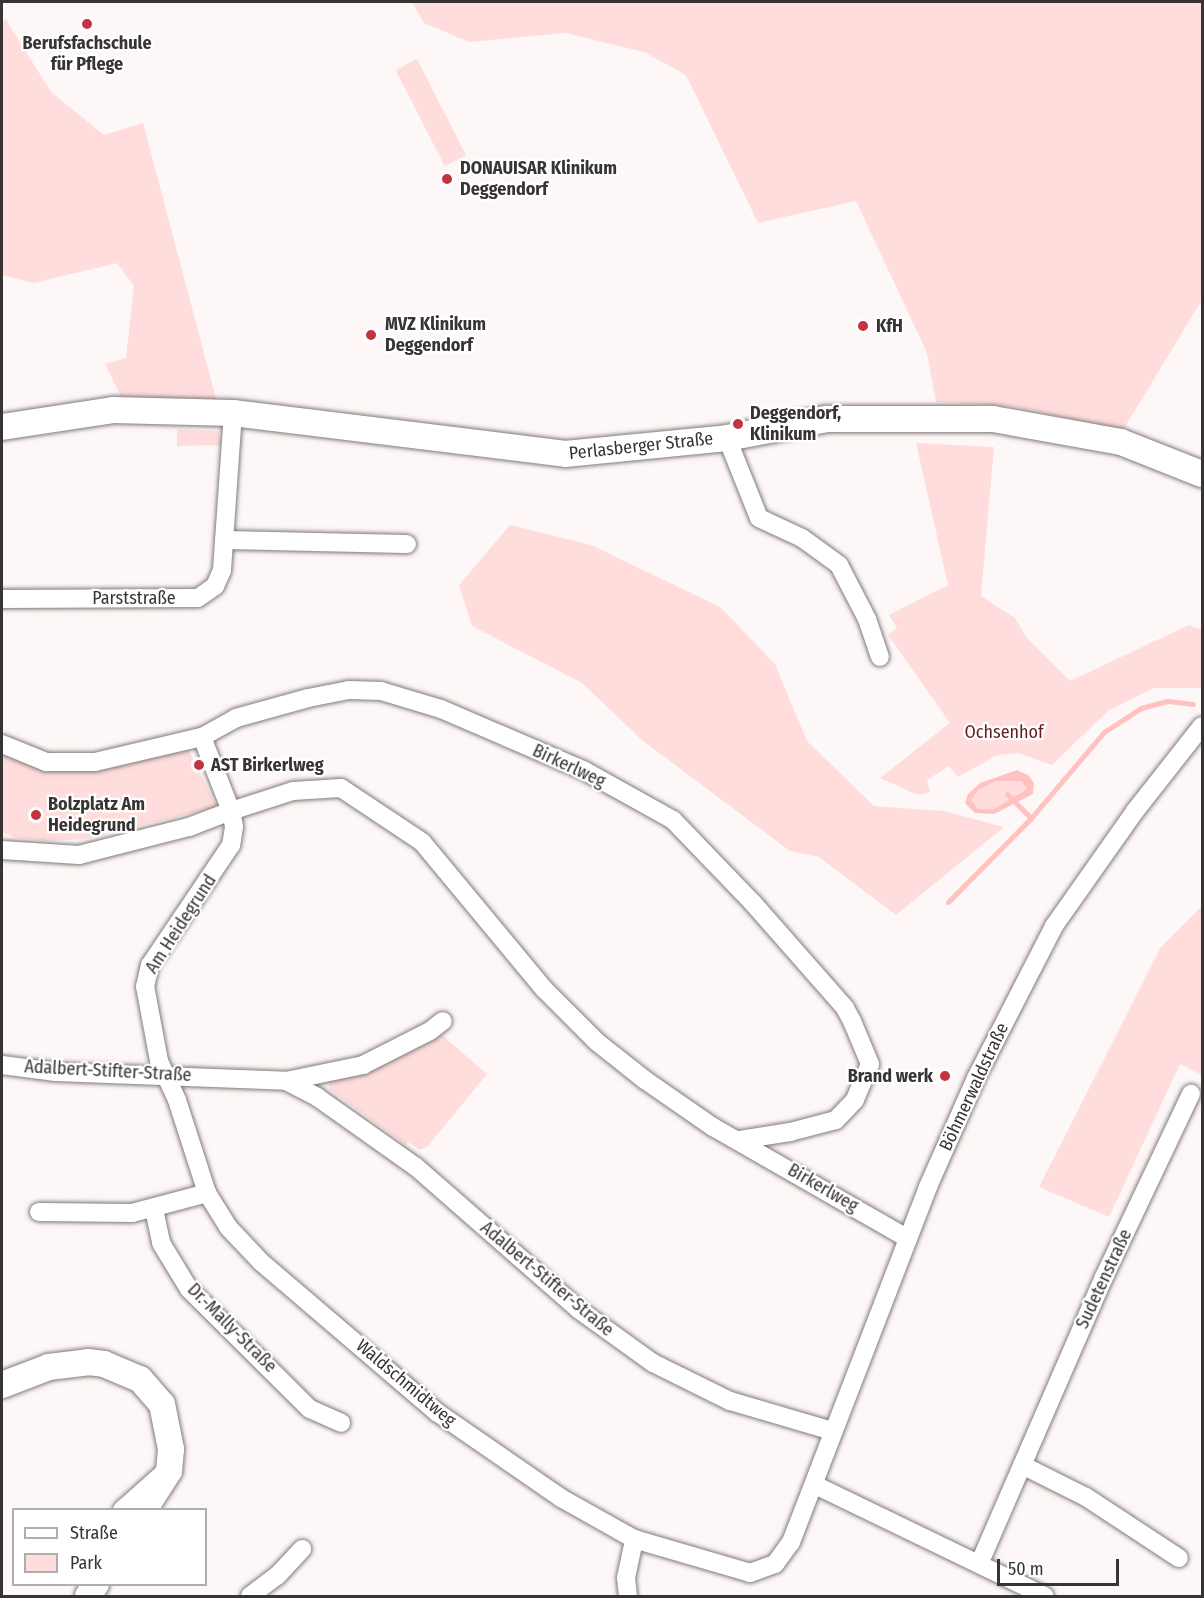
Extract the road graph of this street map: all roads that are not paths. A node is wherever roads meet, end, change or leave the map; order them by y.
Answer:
1 (233, 413) junction
2 (2, 427) edge
3 (727, 438) junction
4 (1203, 474) edge
5 (224, 540) junction
6 (407, 544) dead end
7 (2, 599) edge
8 (880, 657) dead end
9 (1203, 726) edge
10 (202, 737) junction
11 (2, 744) edge
12 (231, 811) junction
13 (2, 850) edge
14 (443, 1021) dead end
15 (2, 1065) edge
16 (166, 1074) junction
17 (286, 1082) junction
18 (1191, 1094) dead end
19 (739, 1140) junction
20 (207, 1193) junction
21 (154, 1209) junction
22 (39, 1212) dead end
23 (907, 1238) junction
24 (2, 1385) edge
25 (341, 1423) dead end
26 (832, 1431) junction
27 (1022, 1465) junction
28 (169, 1468) junction
29 (815, 1485) junction
30 (123, 1508) edge
31 (145, 1508) edge
32 (634, 1539) junction
33 (302, 1549) dead end
34 (1179, 1558) dead end
35 (980, 1562) junction
36 (250, 1596) edge
37 (628, 1596) edge
38 (1045, 1596) edge

1 - 2 street, Perlasberger Straße
1 - 3 street, Perlasberger Straße
1 - 5 street, Parststraße
3 - 4 street, Perlasberger Straße
3 - 8 street
5 - 6 street
5 - 7 street, Parststraße
9 - 23 street, Böhmerwaldstraße
10 - 11 street, Birkerlweg
10 - 12 street, Am Heidegrund
10 - 19 street, Birkerlweg
12 - 13 street
12 - 16 street, Am Heidegrund
12 - 19 street, Birkerlweg
14 - 17 street, Adalbert-Stifter-Straße
15 - 16 street, Adalbert-Stifter-Straße
16 - 17 street, Adalbert-Stifter-Straße
16 - 20 street, Waldschmidtweg
17 - 26 street, Adalbert-Stifter-Straße
18 - 27 street, Sudetenstraße
19 - 23 street, Birkerlweg
20 - 21 street
20 - 32 street, Waldschmidtweg
21 - 22 street
21 - 25 street, Dr.-Mally-Straße
23 - 26 street, Böhmerwaldstraße
24 - 28 street
26 - 29 street, Böhmerwaldstraße
27 - 34 street
27 - 35 street, Sudetenstraße
28 - 30 street
28 - 31 street
29 - 32 street, Waldschmidtweg
29 - 35 street
32 - 37 street
33 - 36 street
35 - 38 street

